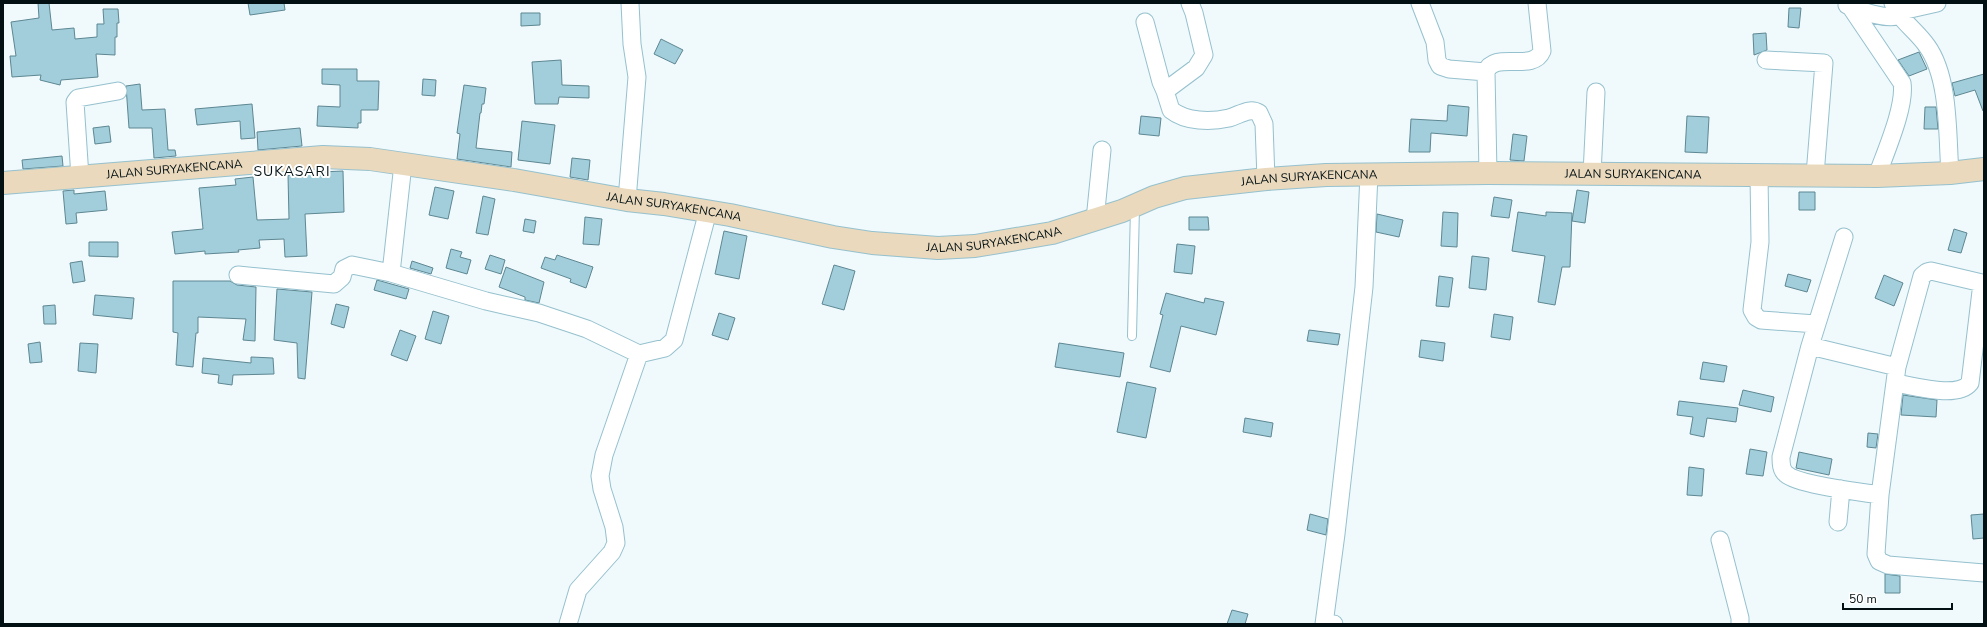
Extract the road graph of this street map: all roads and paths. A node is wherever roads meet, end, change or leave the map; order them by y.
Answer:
1 (630, 3) edge
2 (1190, 3) edge
3 (1420, 3) edge
4 (1537, 3) edge
5 (1937, 3) edge
6 (1847, 4) edge
7 (1896, 10) edge
8 (1145, 22) dead end
9 (1766, 60) dead end
10 (1486, 72) junction
11 (118, 91) dead end
12 (1165, 91) junction
13 (1596, 92) dead end
14 (1102, 150) dead end
15 (403, 164) junction
16 (1984, 169) edge
17 (1488, 173) junction
18 (1950, 173) junction
19 (1369, 174) junction
20 (1592, 174) junction
21 (1759, 175) junction
22 (1815, 175) junction
23 (1877, 176) junction
24 (80, 177) junction
25 (1266, 179) junction
26 (3, 183) edge
27 (627, 200) junction
28 (1135, 204) junction
29 (708, 211) junction
30 (1095, 220) junction
31 (1844, 237) dead end
32 (391, 273) junction
33 (238, 275) dead end
34 (1983, 283) edge
35 (1816, 324) junction
36 (1132, 336) dead end
37 (1810, 346) junction
38 (639, 354) junction
39 (1978, 372) edge
40 (1896, 375) junction
41 (1841, 489) junction
42 (1880, 495) junction
43 (1838, 522) dead end
44 (1720, 540) dead end
45 (1984, 573) edge
46 (568, 624) edge
47 (1324, 624) edge
48 (1334, 624) edge
49 (1740, 624) edge

1 - 27 street
2 - 12 street
3 - 10 street
4 - 10 street
5 - 7 street
6 - 7 street
6 - 23 street
7 - 18 street
8 - 12 street
9 - 22 street
10 - 17 street
11 - 24 street
12 - 25 street
13 - 20 street
14 - 30 street
15 - 24 street, JALAN SURYAKENCANA
15 - 27 street, JALAN SURYAKENCANA
15 - 32 street
16 - 18 street, JALAN SURYAKENCANA
17 - 19 street, JALAN SURYAKENCANA
17 - 20 street, JALAN SURYAKENCANA
18 - 23 street, JALAN SURYAKENCANA
19 - 25 street, JALAN SURYAKENCANA
19 - 47 street
20 - 21 street, JALAN SURYAKENCANA
21 - 22 street, JALAN SURYAKENCANA
21 - 35 street
22 - 23 street, JALAN SURYAKENCANA
24 - 26 street, JALAN SURYAKENCANA
25 - 28 street, JALAN SURYAKENCANA
27 - 29 street, JALAN SURYAKENCANA
28 - 30 street, JALAN SURYAKENCANA
28 - 36 lane
29 - 30 street, JALAN SURYAKENCANA
29 - 38 street
31 - 35 street
32 - 33 street
32 - 38 street
34 - 39 street
34 - 40 street
35 - 37 street
37 - 40 street
37 - 41 street
38 - 46 street
39 - 40 street
40 - 42 street
41 - 42 street
41 - 43 street
42 - 45 street
44 - 49 street
47 - 48 street

